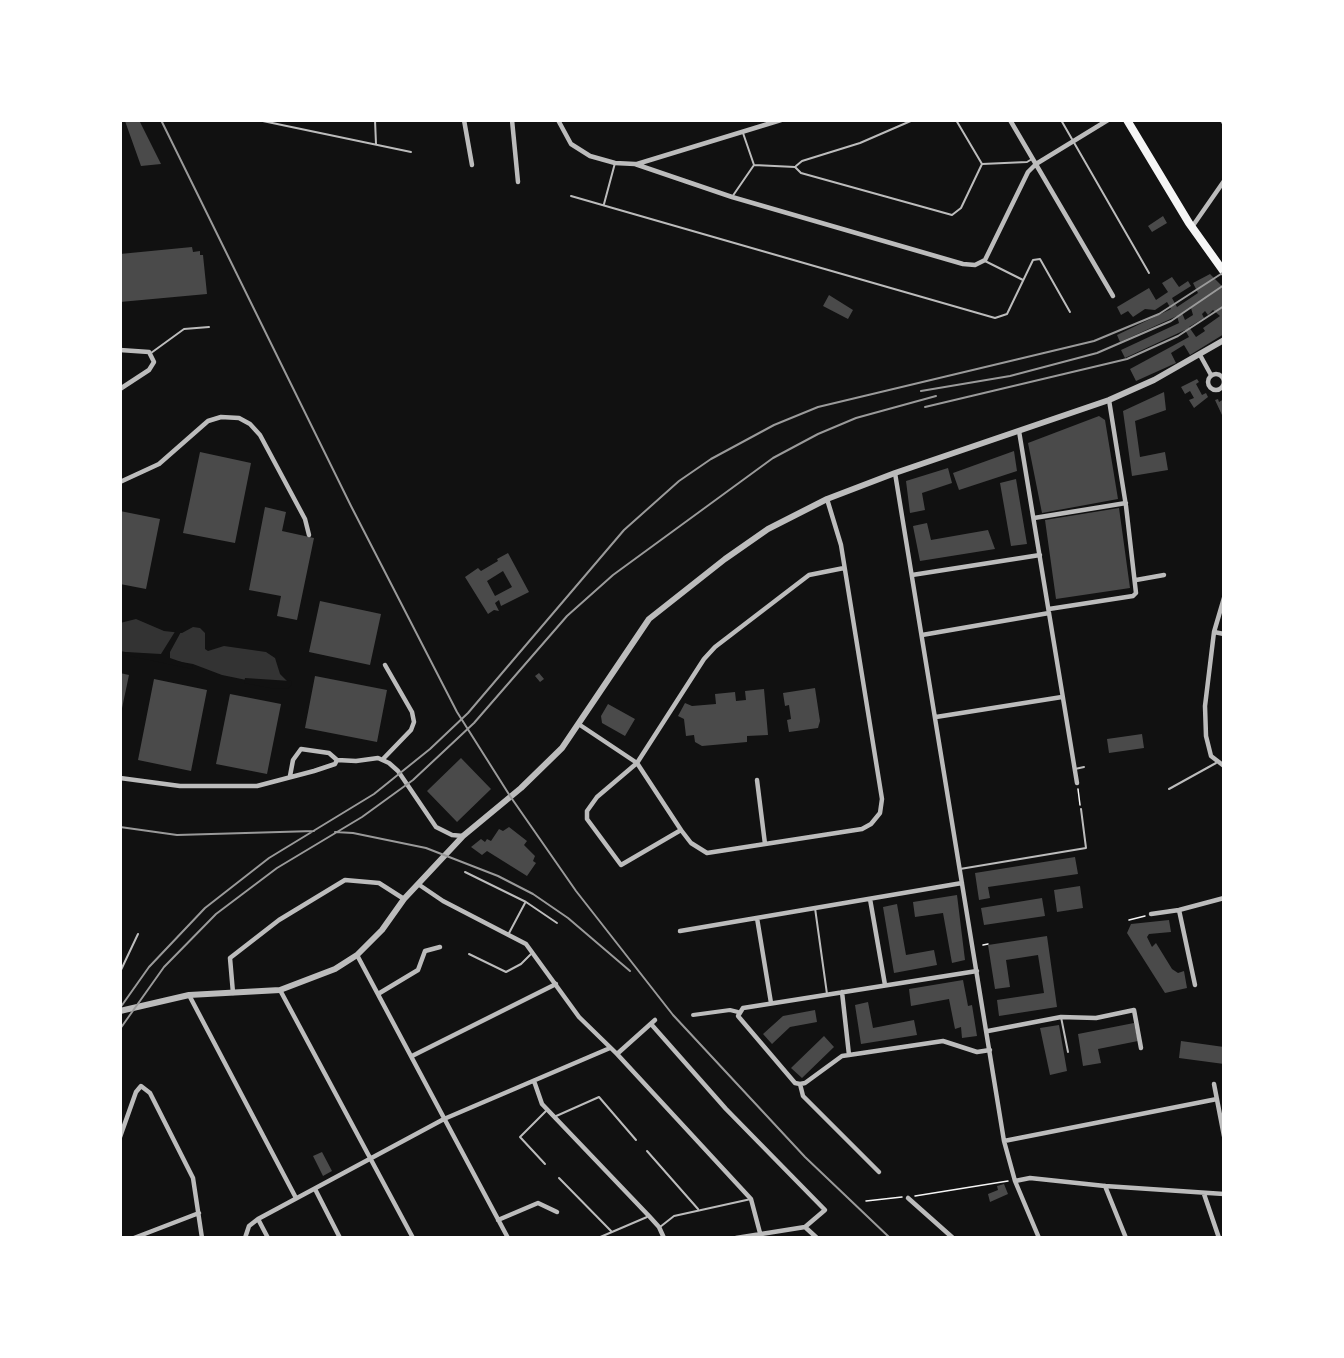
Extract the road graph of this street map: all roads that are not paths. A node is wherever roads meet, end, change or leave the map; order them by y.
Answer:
1 (258, 120) edge
2 (375, 120) edge
3 (464, 120) edge
4 (512, 120) edge
5 (558, 120) edge
6 (780, 120) edge
7 (913, 120) edge
8 (956, 120) edge
9 (1010, 120) edge
10 (1061, 120) edge
11 (1108, 120) edge
12 (1127, 120) edge
13 (742, 130) junction
14 (1073, 142) junction
15 (376, 145) junction
16 (411, 152) dead end
17 (1032, 159) junction
18 (615, 163) junction
19 (635, 164) junction
20 (982, 164) junction
21 (1036, 164) junction
22 (472, 165) dead end
23 (754, 165) junction
24 (795, 167) junction
25 (1224, 181) edge
26 (518, 182) dead end
27 (571, 196) dead end
28 (732, 197) junction
29 (604, 205) junction
30 (1192, 227) junction
31 (985, 260) junction
32 (1224, 272) edge
33 (1149, 273) dead end
34 (1023, 280) junction
35 (1113, 296) dead end
36 (1070, 312) dead end
37 (210, 327) dead end
38 (1224, 340) edge
39 (120, 350) edge
40 (152, 353) junction
41 (1200, 354) junction
42 (1211, 375) dead end
43 (120, 389) edge
44 (1109, 400) junction
45 (1019, 431) junction
46 (895, 473) junction
47 (120, 482) edge
48 (827, 499) junction
49 (1126, 503) junction
50 (1034, 518) junction
51 (309, 535) dead end
52 (1040, 555) junction
53 (844, 568) junction
54 (912, 574) junction
55 (1164, 575) dead end
56 (1136, 580) junction
57 (1224, 598) edge
58 (1049, 611) junction
59 (1214, 632) junction
60 (1224, 634) edge
61 (922, 635) junction
62 (385, 665) dead end
63 (1062, 697) junction
64 (936, 717) junction
65 (580, 725) junction
66 (383, 759) junction
67 (338, 760) junction
68 (1216, 762) junction
69 (637, 763) junction
70 (1224, 766) edge
71 (1084, 767) dead end
72 (1075, 769) junction
73 (290, 776) junction
74 (120, 778) edge
75 (757, 780) dead end
76 (1077, 783) road end
77 (1169, 789) dead end
78 (1081, 809) road end
79 (681, 830) junction
80 (463, 836) junction
81 (765, 844) junction
82 (960, 869) junction
83 (465, 872) dead end
84 (962, 883) junction
85 (418, 884) junction
86 (1224, 898) edge
87 (870, 899) junction
88 (404, 900) junction
89 (526, 902) junction
90 (815, 908) junction
91 (1179, 910) junction
92 (1151, 914) road end
93 (757, 918) junction
94 (557, 922) dead end
95 (680, 931) dead end
96 (138, 934) dead end
97 (508, 935) junction
98 (440, 947) dead end
99 (532, 953) junction
100 (469, 954) dead end
101 (357, 955) junction
102 (977, 970) junction
103 (120, 972) edge
104 (556, 984) junction
105 (885, 985) junction
106 (1195, 985) dead end
107 (280, 990) junction
108 (842, 992) junction
109 (233, 993) junction
110 (378, 994) junction
111 (827, 994) junction
112 (189, 995) junction
113 (771, 1003) junction
114 (120, 1011) edge
115 (738, 1012) junction
116 (693, 1015) dead end
117 (1061, 1017) junction
118 (988, 1031) junction
119 (610, 1048) junction
120 (1141, 1048) dead end
121 (990, 1050) junction
122 (1068, 1052) dead end
123 (617, 1054) junction
124 (849, 1055) junction
125 (412, 1056) junction
126 (534, 1081) junction
127 (800, 1084) junction
128 (1214, 1084) dead end
129 (1217, 1099) junction
130 (548, 1110) junction
131 (554, 1117) junction
132 (444, 1119) junction
133 (1224, 1136) edge
134 (120, 1137) edge
135 (636, 1140) dead end
136 (1004, 1141) junction
137 (646, 1151) dead end
138 (372, 1158) junction
139 (545, 1164) dead end
140 (879, 1172) dead end
141 (559, 1178) dead end
142 (1015, 1180) junction
143 (1105, 1186) junction
144 (315, 1189) junction
145 (1204, 1194) junction
146 (1224, 1194) edge
147 (908, 1196) road end
148 (296, 1198) junction
149 (751, 1199) junction
150 (699, 1211) junction
151 (557, 1212) dead end
152 (199, 1213) junction
153 (649, 1216) junction
154 (258, 1219) junction
155 (498, 1220) junction
156 (659, 1227) junction
157 (805, 1227) junction
158 (612, 1232) junction
159 (760, 1233) junction
160 (751, 1236) edge
161 (134, 1238) edge
162 (202, 1238) edge
163 (245, 1238) edge
164 (268, 1238) edge
165 (340, 1238) edge
166 (413, 1238) edge
167 (508, 1238) edge
168 (598, 1238) edge
169 (663, 1238) edge
170 (736, 1238) edge
171 (817, 1238) edge
172 (953, 1238) edge
173 (1039, 1238) edge
174 (1126, 1238) edge
175 (1219, 1238) edge

1 - 15 lane
2 - 15 lane
3 - 22 street
4 - 26 street
5 - 18 street
6 - 13 street
7 - 24 lane
8 - 20 lane
9 - 17 street
10 - 14 lane
11 - 14 street
12 - 30 main road
13 - 19 street
13 - 23 lane
14 - 21 street
14 - 33 lane
15 - 16 lane
17 - 20 lane
17 - 21 street
18 - 19 street
18 - 29 lane
19 - 28 street
20 - 24 lane
21 - 31 street
21 - 35 street
23 - 24 lane
23 - 28 lane
25 - 30 street
27 - 29 lane
28 - 31 street
29 - 34 lane
30 - 32 main road
31 - 34 lane
34 - 36 lane
37 - 40 lane
38 - 41 street
39 - 40 street
40 - 43 street
41 - 42 street
41 - 44 street
44 - 45 street
44 - 49 street
45 - 46 street
45 - 50 street
46 - 48 street
46 - 54 street
47 - 51 street
48 - 53 street
48 - 65 street
49 - 50 street
49 - 56 street
50 - 52 street
52 - 54 street
52 - 58 street
53 - 69 street
53 - 81 street
54 - 61 street
55 - 56 street
56 - 58 street
57 - 59 street
58 - 61 street
58 - 63 street
59 - 60 street
59 - 68 street
61 - 64 street
62 - 66 street
63 - 64 street
63 - 72 street
64 - 82 street
65 - 69 street
65 - 80 street
66 - 67 street
66 - 80 street
67 - 73 street
67 - 73 street
68 - 70 street
68 - 77 lane
69 - 79 street
69 - 79 street
71 - 72 lane
72 - 76 street
73 - 74 street
75 - 81 street
78 - 82 lane
79 - 81 street
80 - 85 street
82 - 84 street
83 - 89 lane
84 - 87 street
84 - 102 street
85 - 88 street
85 - 97 street
86 - 91 street
87 - 90 street
87 - 105 street
88 - 101 street
88 - 109 street
89 - 94 lane
89 - 97 lane
90 - 93 street
90 - 111 lane
91 - 92 street
91 - 106 street
93 - 95 street
93 - 113 street
96 - 103 lane
97 - 99 street
98 - 110 street
99 - 100 lane
99 - 104 street
101 - 107 street
101 - 110 street
102 - 105 street
102 - 118 street
104 - 119 street
104 - 125 street
105 - 108 street
107 - 109 street
107 - 138 street
108 - 111 street
108 - 124 street
109 - 112 street
110 - 125 street
111 - 113 street
112 - 114 street
112 - 148 street
113 - 115 street
115 - 116 street
115 - 127 street
117 - 118 street
117 - 120 street
117 - 122 lane
118 - 121 street
119 - 123 street
119 - 126 street
121 - 124 street
121 - 136 street
123 - 149 street
123 - 157 street
124 - 127 street
125 - 132 street
126 - 130 street
126 - 132 street
127 - 140 street
128 - 129 street
129 - 133 street
129 - 136 street
130 - 131 street
130 - 139 lane
131 - 135 lane
131 - 153 street
132 - 138 street
132 - 155 street
134 - 152 street
136 - 142 street
137 - 150 lane
138 - 144 street
138 - 166 street
141 - 158 lane
142 - 143 street
142 - 173 street
143 - 145 street
143 - 174 street
144 - 148 street
144 - 165 street
145 - 146 street
145 - 175 street
147 - 172 street
148 - 154 street
149 - 150 lane
149 - 159 street
150 - 156 lane
151 - 155 street
152 - 161 street
152 - 162 street
153 - 156 street
153 - 158 lane
154 - 163 street
154 - 164 street
155 - 167 street
156 - 169 street
157 - 159 street
157 - 171 street
158 - 168 lane
159 - 160 street
160 - 170 street

